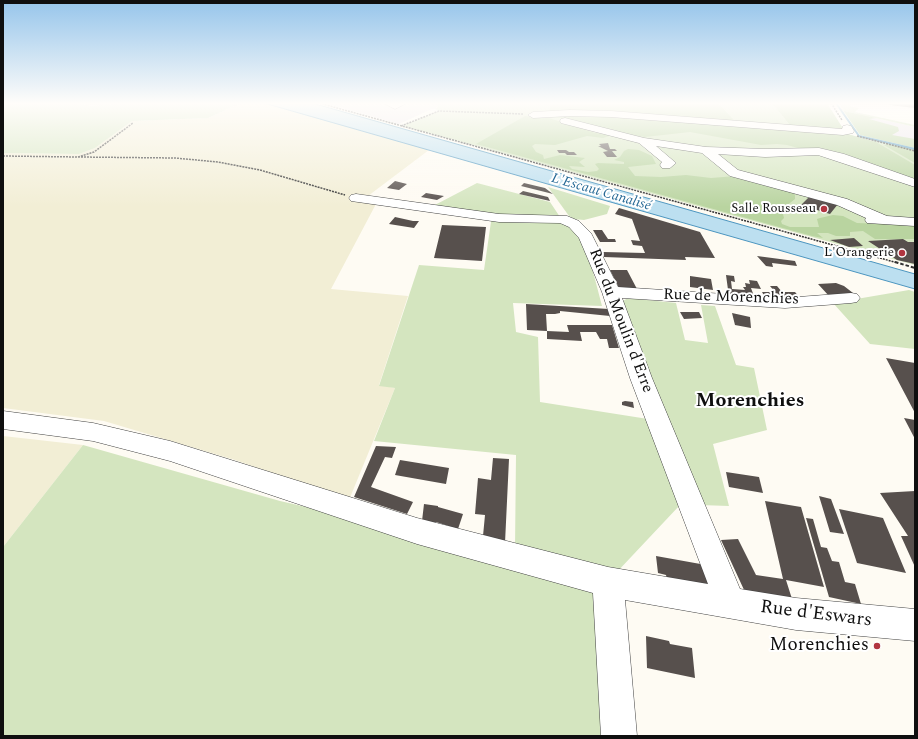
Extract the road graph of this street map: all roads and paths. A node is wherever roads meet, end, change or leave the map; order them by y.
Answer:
1 (114, 137) edge
2 (442, 137) edge
3 (630, 137) edge
4 (861, 137) edge
5 (644, 141) junction
6 (706, 150) junction
7 (915, 151) edge
8 (3, 156) edge
9 (78, 157) junction
10 (666, 165) dead end
11 (915, 183) edge
12 (356, 198) joint
13 (886, 220) junction
14 (859, 221) dead end
15 (913, 223) edge
16 (915, 268) edge
17 (611, 292) junction
18 (851, 298) dead end
19 (3, 420) edge
20 (608, 582) junction
21 (725, 603) junction
22 (915, 625) edge
23 (619, 736) edge

1 - 9 path
2 - 16 path
3 - 5 street
4 - 7 path
5 - 6 street
5 - 10 street
6 - 11 street
6 - 13 street
8 - 9 path
9 - 12 path
12 - 17 street, Rue du Moulin d'Erre
13 - 14 street
13 - 15 street
17 - 18 street, Rue de Morenchies
17 - 21 street, Rue du Moulin d'Erre
19 - 20 street, Rue d'Eswars
20 - 21 street, Rue d'Eswars
20 - 23 street
21 - 22 street, Rue d'Eswars

